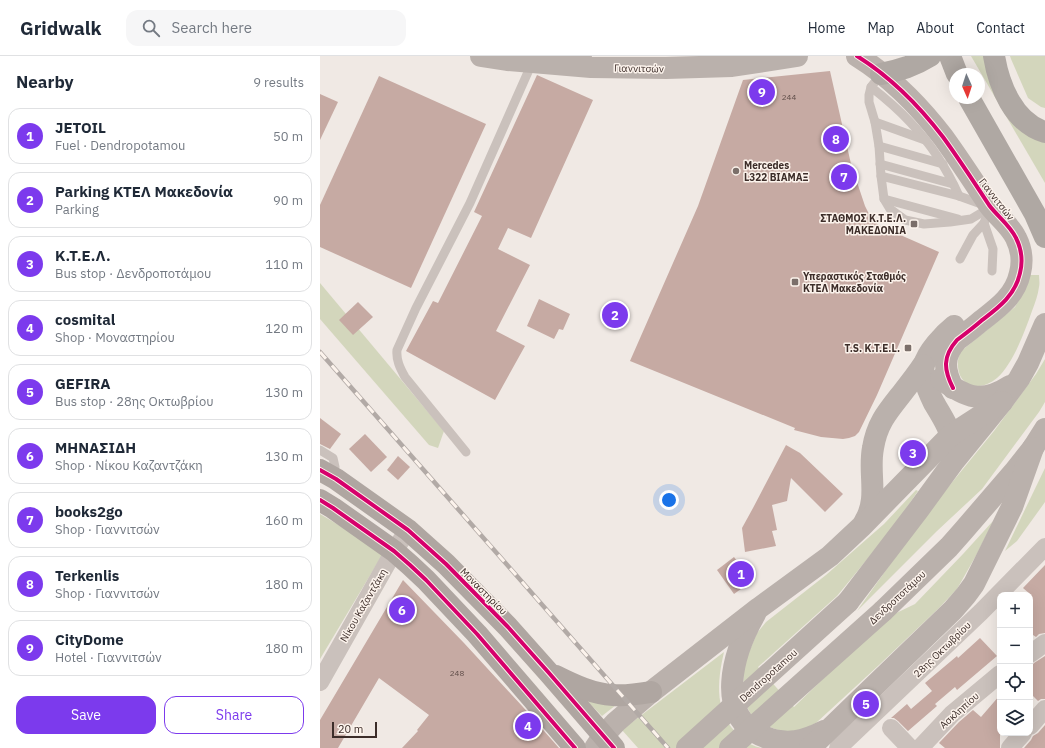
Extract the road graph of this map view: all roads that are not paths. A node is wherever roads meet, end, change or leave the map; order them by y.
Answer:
1 (481, 56) edge
2 (797, 56) edge
3 (857, 56) edge
4 (994, 56) edge
5 (947, 61) edge
6 (533, 62) junction
7 (876, 80) junction
8 (973, 104) edge
9 (875, 122) junction
10 (1045, 132) edge
11 (926, 140) junction
12 (879, 146) junction
13 (880, 164) junction
14 (943, 164) junction
15 (881, 176) junction
16 (954, 184) junction
17 (959, 196) junction
18 (884, 199) junction
19 (988, 215) junction
20 (1040, 219) edge
21 (963, 220) junction
22 (1045, 237) edge
23 (960, 259) dead end
24 (992, 271) dead end
25 (1045, 324) edge
26 (923, 365) junction
27 (1019, 379) junction
28 (953, 388) junction
29 (1002, 402) junction
30 (1045, 429) edge
31 (951, 435) junction
32 (1033, 448) junction
33 (320, 450) edge
34 (466, 452) dead end
35 (954, 461) junction
36 (327, 468) edge
37 (320, 500) edge
38 (861, 527) junction
39 (408, 530) junction
40 (394, 552) junction
41 (1043, 553) edge
42 (759, 608) junction
43 (1045, 643) edge
44 (1033, 652) edge
45 (549, 673) junction
46 (997, 676) edge
47 (320, 682) edge
48 (651, 692) junction
49 (1045, 710) edge
50 (1033, 723) edge
51 (891, 728) dead end
52 (1021, 736) edge
53 (834, 738) edge
54 (604, 744) edge
55 (575, 748) edge
56 (686, 748) edge
57 (730, 748) edge
58 (810, 748) edge
59 (910, 748) edge
60 (920, 748) edge
61 (1010, 748) edge

1 - 6 main road, Γιαννιτσών
2 - 6 main road, Γιαννιτσών
3 - 7 main road, Γιαννιτσών
4 - 10 highway
5 - 7 highway
6 - 34 lane
7 - 9 lane
7 - 11 lane
7 - 19 main road, Γιαννιτσών
8 - 20 highway
9 - 11 lane
9 - 12 lane
11 - 14 lane
12 - 13 lane
12 - 14 lane
13 - 15 lane
13 - 16 lane
14 - 16 lane
15 - 17 lane
15 - 18 lane
16 - 17 lane
17 - 19 lane
18 - 21 lane
18 - 21 lane
19 - 21 lane
19 - 23 lane
19 - 24 lane
19 - 26 main road, Γιαννιτσών
19 - 28 main road, Γιαννιτσών
20 - 22 highway
25 - 27 main road
26 - 28 main road
26 - 31 main road
26 - 38 main road, Γιαννιτσών
27 - 28 main road
27 - 29 main road
29 - 31 main road
29 - 35 main road
30 - 32 main road, Δενδροποτάμου
31 - 35 main road
31 - 38 main road
32 - 53 main road
32 - 57 main road, Δενδροποτάμου, bridge
33 - 36 lane
35 - 56 main road, Dendropotamou, bridge
36 - 39 main road, Μοναστηρίου
37 - 40 main road
38 - 42 main road
39 - 40 street, Νίκου Καζαντζάκη
39 - 45 main road, Μοναστηρίου
40 - 47 street, Νίκου Καζαντζάκη
40 - 55 main road
41 - 53 street, 28ης Οκτωβρίου
42 - 48 main road
42 - 53 main road
43 - 44 street
45 - 48 main road
45 - 54 main road, Μοναστηρίου
46 - 60 street, Ασκληπίου
48 - 54 main road
49 - 50 street
51 - 59 street
52 - 61 street
53 - 58 main road

